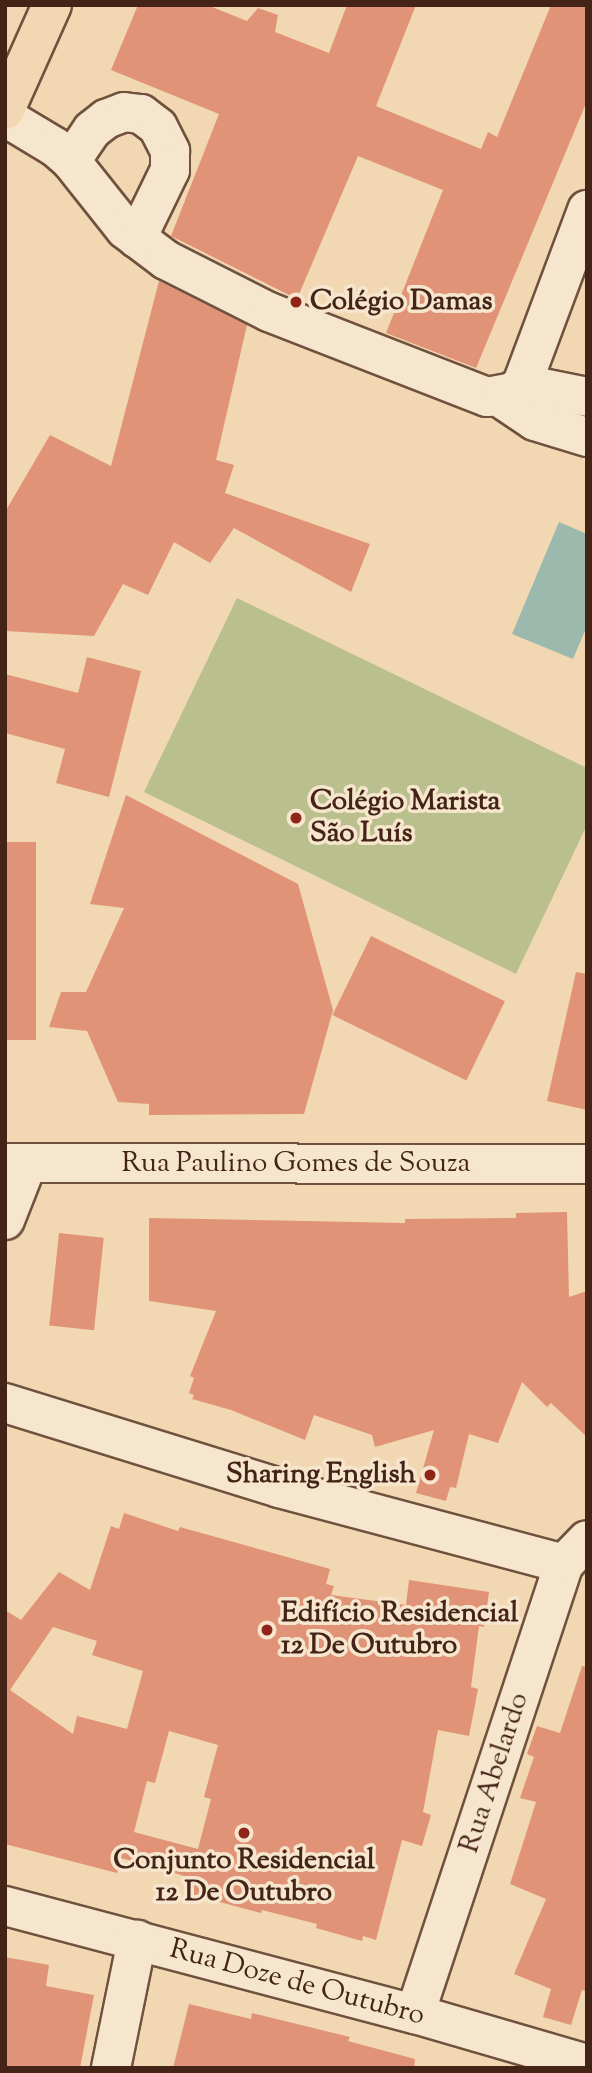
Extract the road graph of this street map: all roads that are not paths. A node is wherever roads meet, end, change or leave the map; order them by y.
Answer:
1 (52, 5) edge
2 (5, 110) edge
3 (5, 117) edge
4 (71, 161) junction
5 (587, 210) edge
6 (137, 238) junction
7 (511, 391) junction
8 (587, 397) edge
9 (587, 437) edge
10 (16, 1163) edge
11 (587, 1164) edge
12 (5, 1220) edge
13 (5, 1403) edge
14 (576, 1552) edge
15 (5, 1906) edge
16 (137, 1940) junction
17 (415, 2014) junction
18 (587, 2064) edge
19 (111, 2068) edge

1 - 2 main road
3 - 4 street
4 - 6 street
4 - 6 street
5 - 7 street
6 - 7 street
7 - 8 street
7 - 9 street
10 - 11 street, Rua Paulino Gomes de Souza
10 - 12 street
13 - 14 street
14 - 17 street, Rua Abelardo
15 - 16 street, Rua Doze de Outubro
16 - 17 street, Rua Doze de Outubro
16 - 19 street
17 - 18 street, Rua Doze de Outubro

